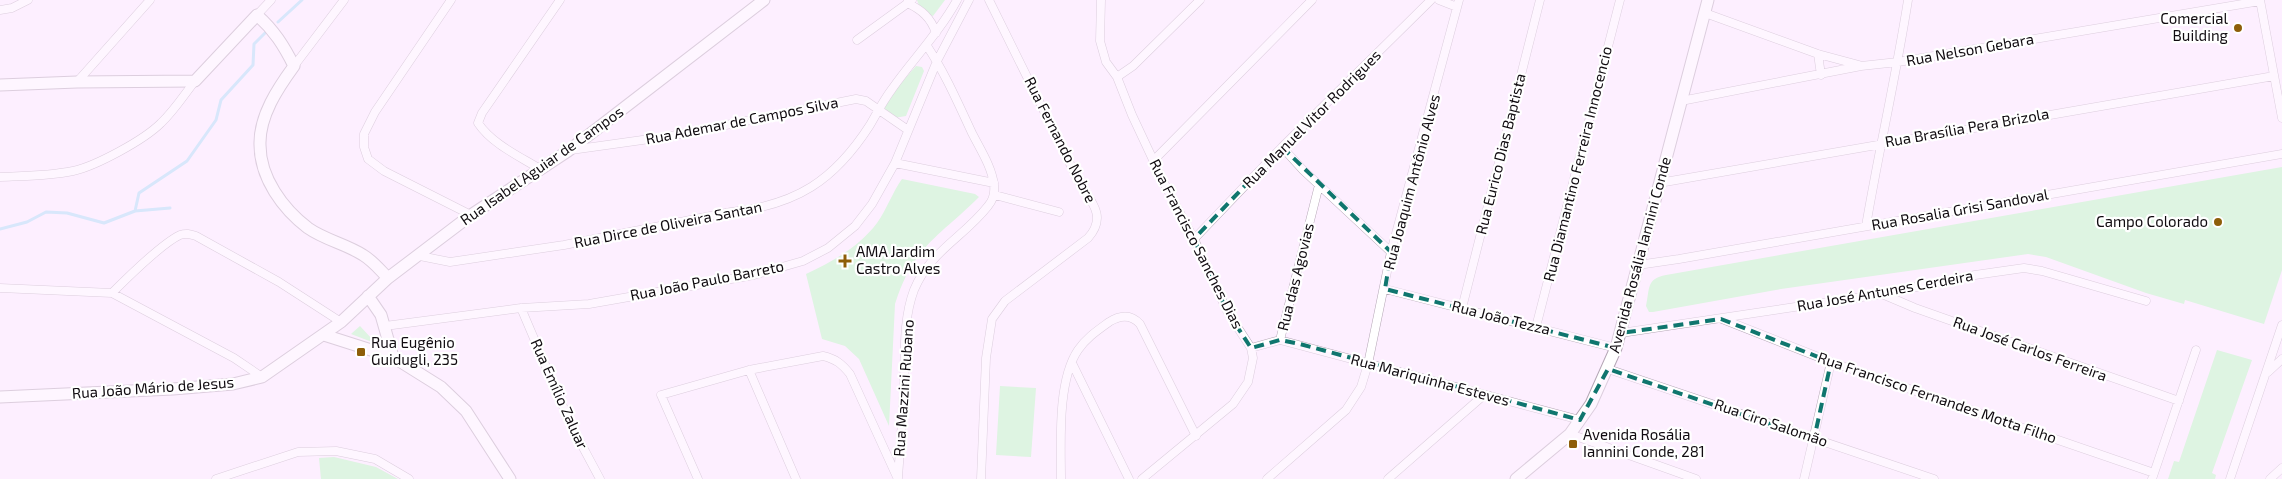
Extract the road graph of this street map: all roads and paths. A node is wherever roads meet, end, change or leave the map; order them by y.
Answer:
1 (28, 0) edge
2 (150, 0) edge
3 (271, 0) edge
4 (344, 0) edge
5 (451, 0) edge
6 (560, 0) edge
7 (764, 0) edge
8 (957, 0) edge
9 (969, 0) edge
10 (989, 0) edge
11 (1101, 0) edge
12 (1200, 0) edge
13 (1312, 0) edge
14 (1431, 0) edge
15 (1440, 0) edge
16 (1540, 0) edge
17 (1620, 0) edge
18 (1708, 0) edge
19 (1908, 0) edge
20 (2260, 0) edge
21 (909, 2) edge
22 (1458, 4) edge
23 (0, 10) edge
24 (1704, 13) junction
25 (257, 15) junction
26 (936, 33) junction
27 (857, 40) dead end
28 (927, 46) junction
29 (1818, 54) junction
30 (937, 61) junction
31 (1898, 62) junction
32 (294, 66) junction
33 (1861, 66) junction
34 (1821, 75) junction
35 (2274, 76) junction
36 (1117, 77) junction
37 (195, 81) junction
38 (77, 82) junction
39 (0, 85) edge
40 (1681, 101) junction
41 (877, 111) junction
42 (2282, 118) edge
43 (908, 130) junction
44 (1880, 143) junction
45 (1282, 148) junction
46 (568, 151) junction
47 (2282, 154) edge
48 (1154, 160) junction
49 (894, 163) junction
50 (540, 169) junction
51 (0, 177) edge
52 (994, 183) junction
53 (1659, 183) junction
54 (1319, 185) junction
55 (995, 195) junction
56 (1059, 212) dead end
57 (471, 214) junction
58 (1866, 226) junction
59 (1194, 240) junction
60 (1391, 252) junction
61 (420, 256) junction
62 (1638, 265) junction
63 (388, 278) junction
64 (0, 288) edge
65 (1384, 290) junction
66 (112, 292) junction
67 (1882, 294) junction
68 (368, 296) junction
69 (2146, 301) dead end
70 (522, 308) junction
71 (1462, 308) junction
72 (1721, 319) junction
73 (341, 322) junction
74 (2282, 325) edge
75 (385, 326) junction
76 (1536, 327) junction
77 (1621, 333) junction
78 (324, 335) junction
79 (1280, 340) junction
80 (1251, 348) junction
81 (1616, 348) junction
82 (2196, 350) dead end
83 (393, 357) junction
84 (2282, 360) edge
85 (1831, 362) junction
86 (1072, 363) junction
87 (1368, 364) junction
88 (1608, 369) junction
89 (749, 370) junction
90 (2266, 373) junction
91 (262, 377) junction
92 (1484, 395) junction
93 (0, 397) edge
94 (2178, 400) junction
95 (1580, 420) junction
96 (1570, 434) junction
97 (1196, 436) junction
98 (1814, 439) junction
99 (2282, 468) edge
100 (2152, 476) edge
101 (216, 479) edge
102 (409, 479) edge
103 (510, 479) edge
104 (600, 479) edge
105 (698, 479) edge
106 (796, 479) edge
107 (898, 479) edge
108 (981, 479) edge
109 (1061, 479) edge
110 (1129, 479) edge
111 (1142, 479) edge
112 (1267, 479) edge
113 (1388, 479) edge
114 (1516, 479) edge
115 (1696, 479) edge
116 (1804, 479) edge
117 (1934, 479) edge
118 (2230, 479) edge
119 (2270, 479) edge

1 - 23 street
2 - 38 street
3 - 25 street
4 - 32 street
5 - 57 street
6 - 50 street
7 - 46 street, Rua Isabel Aguiar de Campos
8 - 26 street
9 - 30 street, Rua João Paulo Barreto
10 - 108 street, Rua Fernando Nobre
11 - 36 street, Rua Francisco Sanches Dias
12 - 36 street
13 - 48 street
14 - 45 street, Rua Manuel Vitor Rodrigues
15 - 22 street
16 - 71 street, Rua Eurico Dias Baptista
17 - 76 street, Rua Diamantino Ferreira Innocencio
18 - 24 street, Avenida Rosália Iannini Conde
19 - 31 street
20 - 31 street, Rua Nelson Gebara
20 - 35 street
21 - 26 street
21 - 27 street
22 - 60 street, Rua Joaquim Antônio Alves
24 - 29 street
24 - 40 street, Avenida Rosália Iannini Conde
25 - 32 street
25 - 37 street
26 - 28 street
28 - 30 street
28 - 41 street
29 - 33 street
29 - 34 street
30 - 43 street, Rua João Paulo Barreto
30 - 52 street
31 - 33 street, Rua Nelson Gebara
31 - 44 street
32 - 63 street
33 - 34 street, Rua Nelson Gebara
34 - 40 street, Rua Nelson Gebara
35 - 42 street
35 - 44 street, Rua Brasília Pera Brizola
36 - 48 street, Rua Francisco Sanches Dias
37 - 38 street
37 - 51 street
38 - 39 street
40 - 53 street, Avenida Rosália Iannini Conde
41 - 43 street, Rua Ademar de Campos Silva
41 - 46 street, Rua Ademar de Campos Silva
41 - 61 street, Rua Dirce de Oliveira Santan
43 - 49 street, Rua João Paulo Barreto
44 - 53 street, Rua Brasília Pera Brizola
44 - 58 street
45 - 54 street
45 - 59 street, Rua Manuel Vitor Rodrigues
46 - 50 street, Rua Isabel Aguiar de Campos
47 - 58 street, Rua Rosalia Grisi Sandoval
48 - 59 street, Rua Francisco Sanches Dias
49 - 52 street
49 - 70 street, Rua João Paulo Barreto
50 - 57 street, Rua Isabel Aguiar de Campos
52 - 55 street
53 - 62 street, Avenida Rosália Iannini Conde
54 - 60 street
54 - 79 street, Rua das Agovias
55 - 56 street
55 - 107 street, Rua Mazzini Rubano
57 - 61 street, Rua Isabel Aguiar de Campos
58 - 62 street, Rua Rosalia Grisi Sandoval
59 - 80 street, Rua Francisco Sanches Dias
60 - 65 street, Rua Joaquim Antônio Alves
61 - 63 street, Rua Isabel Aguiar de Campos
62 - 77 street, Avenida Rosália Iannini Conde
63 - 68 street, Rua Isabel Aguiar de Campos
64 - 66 street
65 - 71 street, Rua João Tezza
65 - 87 street, Rua Joaquim Antônio Alves
66 - 73 street
66 - 91 street
67 - 69 street, Rua José Antunes Cerdeira
67 - 72 street, Rua José Antunes Cerdeira
67 - 94 street, Rua José Carlos Ferreira
68 - 73 street, Rua João Mário de Jesus
68 - 75 street
70 - 75 street, Rua João Paulo Barreto
70 - 104 street, Rua Emílio Zaluar
71 - 76 street, Rua João Tezza
72 - 77 street, Rua José Antunes Cerdeira
72 - 85 street, Rua Francisco Fernandes Motta Filho
73 - 78 street, Rua João Mário de Jesus
74 - 90 street
75 - 83 street
76 - 81 street, Rua João Tezza
77 - 81 street, Avenida Rosália Iannini Conde
78 - 83 street
78 - 91 street, Rua João Mário de Jesus
79 - 80 street, Rua das Agovias
79 - 87 street, Rua Mariquinha Esteves
80 - 97 street
81 - 88 street, Avenida Rosália Iannini Conde
82 - 94 street
83 - 103 street
84 - 90 street
85 - 98 street
85 - 100 street, Rua Francisco Fernandes Motta Filho
86 - 97 street
86 - 109 street
86 - 110 street
87 - 92 street, Rua Mariquinha Esteves
87 - 112 street, Rua Joaquim Antônio Alves
88 - 95 street, Avenida Rosália Iannini Conde
88 - 98 street, Rua Ciro Salomão
89 - 105 street
89 - 106 street
89 - 107 street
90 - 118 street
91 - 93 street, Rua João Mário de Jesus
92 - 95 street, Rua Mariquinha Esteves
92 - 113 street
94 - 100 street
95 - 96 street, Avenida Rosália Iannini Conde
96 - 114 street, Avenida Rosália Iannini Conde
96 - 115 street
97 - 111 street
98 - 116 street
98 - 117 street, Rua Ciro Salomão
99 - 119 street
101 - 102 street

